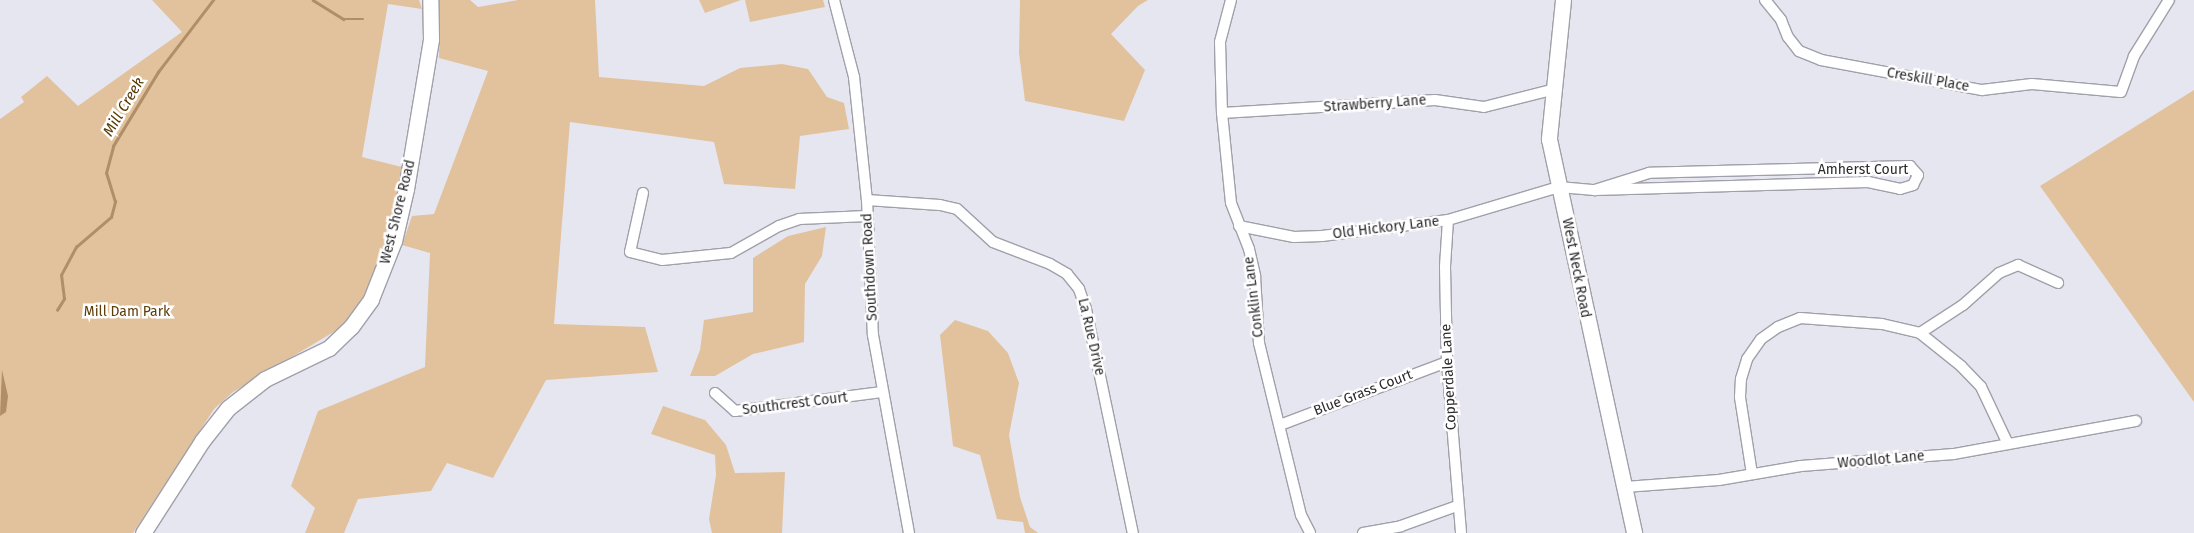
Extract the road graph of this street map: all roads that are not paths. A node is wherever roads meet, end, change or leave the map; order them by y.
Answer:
1 (430, 0) edge
2 (834, 0) edge
3 (1231, 0) edge
4 (1564, 0) edge
5 (1765, 0) edge
6 (2169, 0) edge
7 (1555, 89) junction
8 (1222, 113) junction
9 (1559, 187) junction
10 (1595, 190) junction
11 (643, 192) dead end
12 (867, 200) junction
13 (867, 216) junction
14 (1448, 220) junction
15 (1239, 226) junction
16 (2058, 282) dead end
17 (1920, 333) junction
18 (1447, 362) junction
19 (882, 392) junction
20 (715, 393) dead end
21 (2136, 421) dead end
22 (1280, 425) junction
23 (2008, 444) junction
24 (1752, 474) junction
25 (1625, 487) junction
26 (1457, 506) junction
27 (143, 533) edge
28 (909, 533) edge
29 (1133, 533) edge
30 (1310, 533) edge
31 (1363, 533) edge
32 (1461, 533) edge
33 (1634, 533) edge

1 - 27 street, West Shore Road
2 - 12 street, Southdown Road
3 - 8 street, Conklin Lane
4 - 7 street, West Neck Road
5 - 6 street, Creskill Place
7 - 8 street, Strawberry Lane
7 - 9 street, West Neck Road
8 - 15 street, Conklin Lane
9 - 10 street, Amherst Court
9 - 14 street, Old Hickory Lane
9 - 25 street, West Neck Road
10 - 10 street, Amherst Court
11 - 13 street
12 - 13 street, Southdown Road
12 - 29 street, La Rue Drive
13 - 19 street, Southdown Road
14 - 15 street, Old Hickory Lane
14 - 18 street, Copperdale Lane
15 - 22 street, Conklin Lane
16 - 17 street
17 - 23 street
17 - 24 street
18 - 22 street, Blue Grass Court
18 - 26 street, Copperdale Lane
19 - 20 street, Southcrest Court
19 - 28 street, Southdown Road
21 - 23 street, Woodlot Lane
22 - 30 street, Conklin Lane
23 - 24 street, Woodlot Lane
24 - 25 street, Woodlot Lane
25 - 33 street, West Neck Road
26 - 31 street
26 - 32 street, Copperdale Lane

